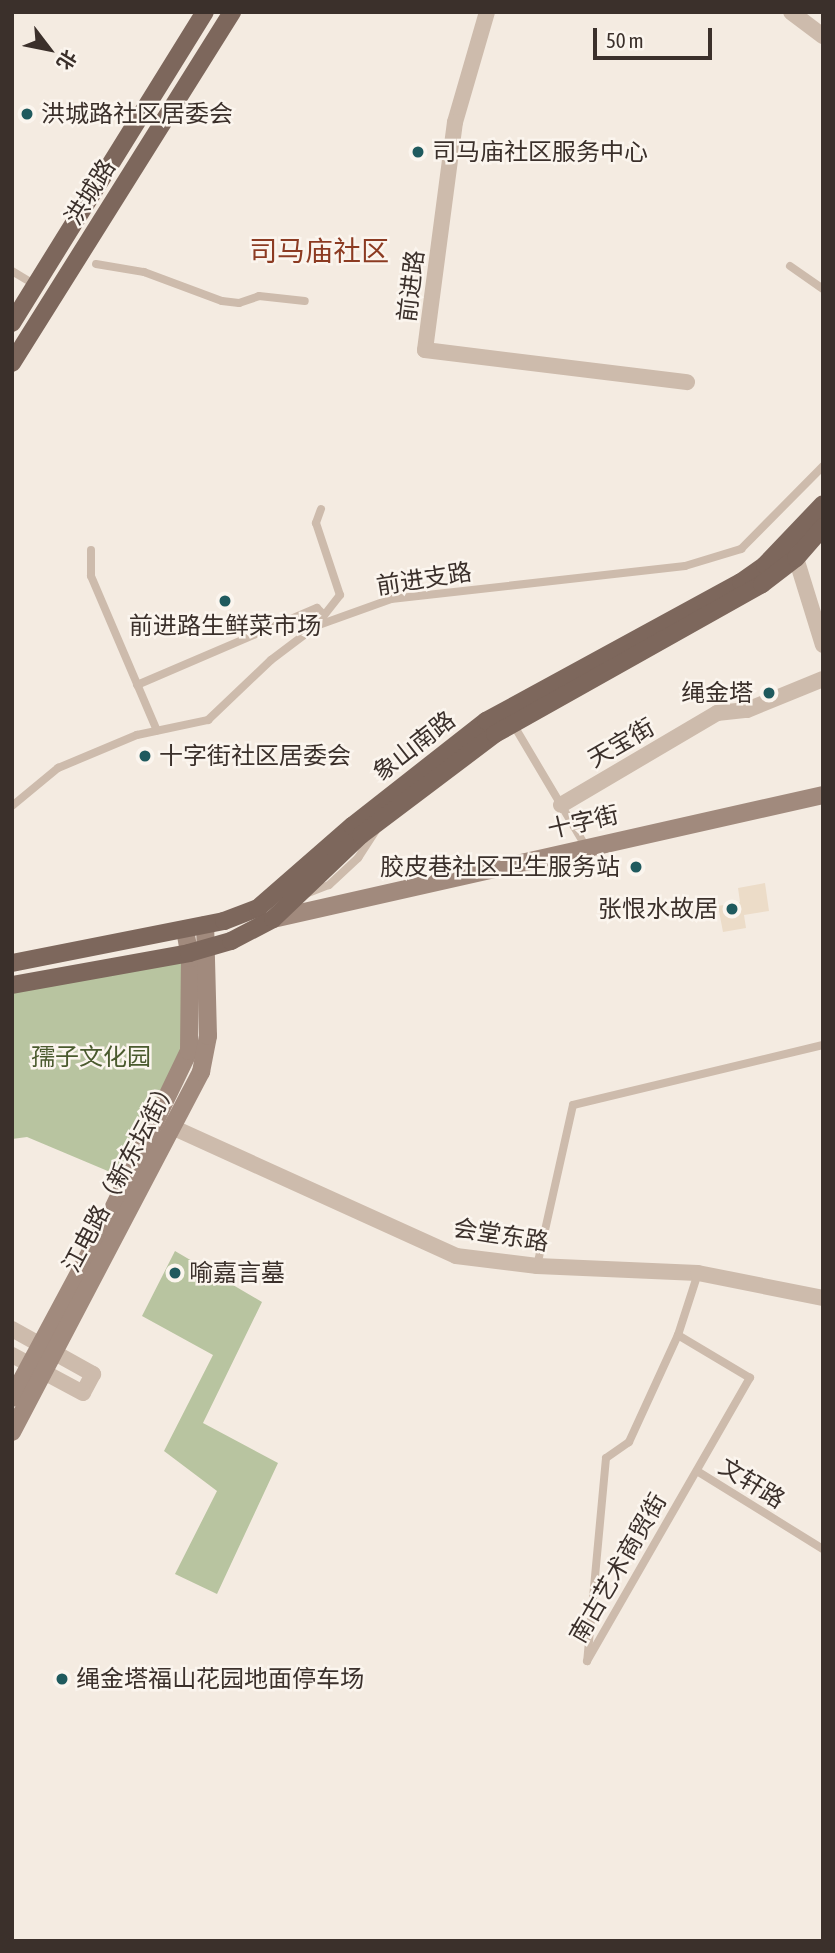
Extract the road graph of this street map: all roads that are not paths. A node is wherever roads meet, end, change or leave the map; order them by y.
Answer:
1 (205, 12) edge
2 (232, 12) edge
3 (487, 12) edge
4 (790, 12) edge
5 (823, 36) edge
6 (96, 264) dead end
7 (790, 266) dead end
8 (12, 271) edge
9 (35, 285) junction
10 (823, 289) edge
11 (305, 301) dead end
12 (12, 323) edge
13 (12, 363) edge
14 (687, 382) dead end
15 (823, 467) edge
16 (823, 504) edge
17 (321, 509) dead end
18 (823, 527) edge
19 (91, 550) dead end
20 (796, 558) junction
21 (324, 615) junction
22 (316, 626) junction
23 (823, 645) edge
24 (823, 679) edge
25 (137, 685) junction
26 (513, 724) junction
27 (157, 731) junction
28 (823, 795) edge
29 (561, 804) junction
30 (12, 806) edge
31 (586, 847) junction
32 (274, 919) junction
33 (205, 925) junction
34 (185, 929) junction
35 (207, 948) junction
36 (189, 953) junction
37 (12, 963) edge
38 (12, 985) edge
39 (823, 1045) edge
40 (156, 1120) junction
41 (172, 1128) junction
42 (537, 1266) junction
43 (698, 1273) junction
44 (823, 1298) edge
45 (12, 1329) edge
46 (678, 1335) junction
47 (47, 1349) junction
48 (12, 1355) edge
49 (37, 1368) junction
50 (12, 1398) edge
51 (12, 1432) edge
52 (697, 1471) junction
53 (823, 1549) edge

1 - 9 main road, 洪城路
2 - 13 main road, 洪城路
3 - 14 street, 前进路
4 - 5 street
6 - 11 lane
7 - 10 lane
8 - 9 lane
9 - 12 main road, 洪城路
15 - 22 lane, 前进支路
16 - 33 main road, 象山南路
17 - 21 lane
18 - 20 main road, 象山南路
19 - 25 lane
20 - 23 street
20 - 26 main road, 象山南路
21 - 22 lane
21 - 25 lane
22 - 27 lane, 前进支路
24 - 29 street, 天宝街
25 - 27 lane
26 - 29 lane
26 - 32 main road, 象山南路
27 - 30 lane, 前进支路
28 - 31 street, 十字街
29 - 31 lane
31 - 32 street, 十字街
32 - 35 main road, 象山南路
33 - 34 main road, 象山南路
33 - 35 street, 江电路（新东坛街）
34 - 36 street, 江电路（新东坛街）
34 - 37 main road, 象山南路
35 - 36 main road, 象山南路
35 - 41 street, 江电路（新东坛街）
36 - 38 main road, 象山南路
36 - 40 street, 江电路（新东坛街）
39 - 42 lane
40 - 41 street, 会堂东路
40 - 47 street, 江电路（新东坛街）
41 - 42 street, 会堂东路
41 - 47 street, 江电路（新东坛街）
42 - 43 street, 会堂东路
43 - 44 street, 会堂东路
43 - 46 lane, 南古艺术商贸街
45 - 47 street
46 - 52 lane, 南古艺术商贸街
46 - 52 lane, 南古艺术商贸街
47 - 49 street, 江电路（新东坛街）
47 - 49 street
48 - 49 street
49 - 50 street, 江电路（新东坛街）
49 - 51 street, 江电路（新东坛街）
52 - 53 lane, 文轩路

